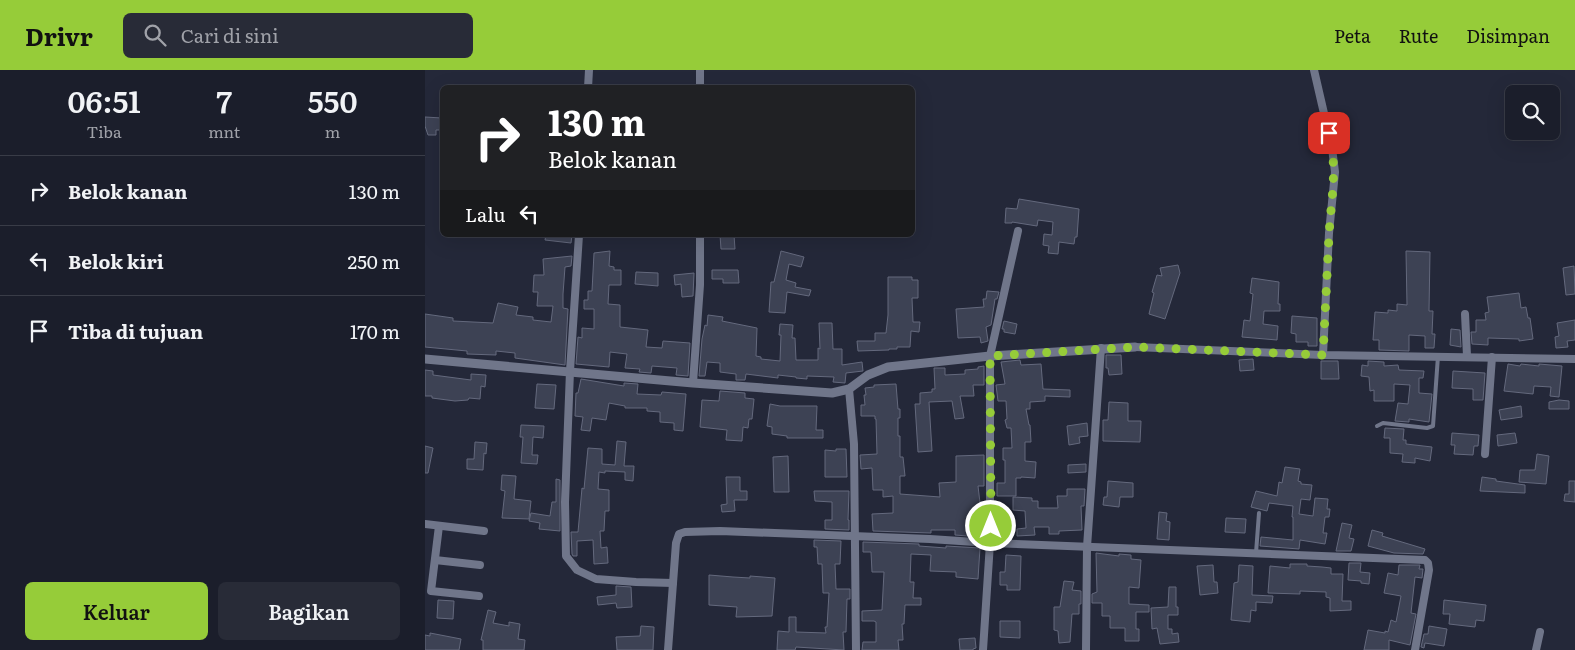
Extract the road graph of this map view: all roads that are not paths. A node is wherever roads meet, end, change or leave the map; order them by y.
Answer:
1 (589, 70) edge
2 (700, 70) edge
3 (1314, 70) edge
4 (588, 85) edge
5 (700, 85) edge
6 (1018, 232) dead end
7 (579, 237) edge
8 (700, 237) edge
9 (1465, 314) dead end
10 (1135, 347) joint
11 (1101, 348) junction
12 (1323, 355) junction
13 (990, 356) junction
14 (1438, 356) junction
15 (1467, 356) junction
16 (1492, 357) junction
17 (425, 358) edge
18 (1575, 359) edge
19 (570, 371) junction
20 (693, 383) junction
21 (849, 389) junction
22 (1377, 426) dead end
23 (1485, 454) dead end
24 (1259, 513) dead end
25 (425, 524) edge
26 (439, 526) junction
27 (484, 531) dead end
28 (855, 537) junction
29 (991, 543) junction
30 (1087, 547) junction
31 (1256, 553) junction
32 (435, 560) junction
33 (480, 566) dead end
34 (673, 583) junction
35 (428, 590) edge
36 (479, 596) dead end
37 (1540, 632) dead end
38 (669, 650) edge
39 (856, 650) edge
40 (983, 650) edge
41 (1087, 650) edge
42 (1415, 650) edge
43 (1537, 650) edge

1 - 4 street
2 - 5 street
3 - 12 street
6 - 13 street
7 - 19 street
8 - 20 street
9 - 15 street
10 - 11 street
10 - 12 street
11 - 13 street
11 - 30 street
12 - 14 street
13 - 21 street
13 - 29 street
14 - 15 street
14 - 22 lane
15 - 16 street
16 - 18 street
16 - 23 street
17 - 19 street
19 - 20 street
19 - 34 street
20 - 21 street
21 - 28 street
24 - 31 lane
25 - 26 street
26 - 27 street
26 - 32 street
28 - 29 street
28 - 34 street
28 - 39 street
29 - 30 street
29 - 40 street
30 - 31 street
30 - 41 street
31 - 42 street
32 - 33 street
32 - 35 street
34 - 38 street
35 - 36 street
37 - 43 street

